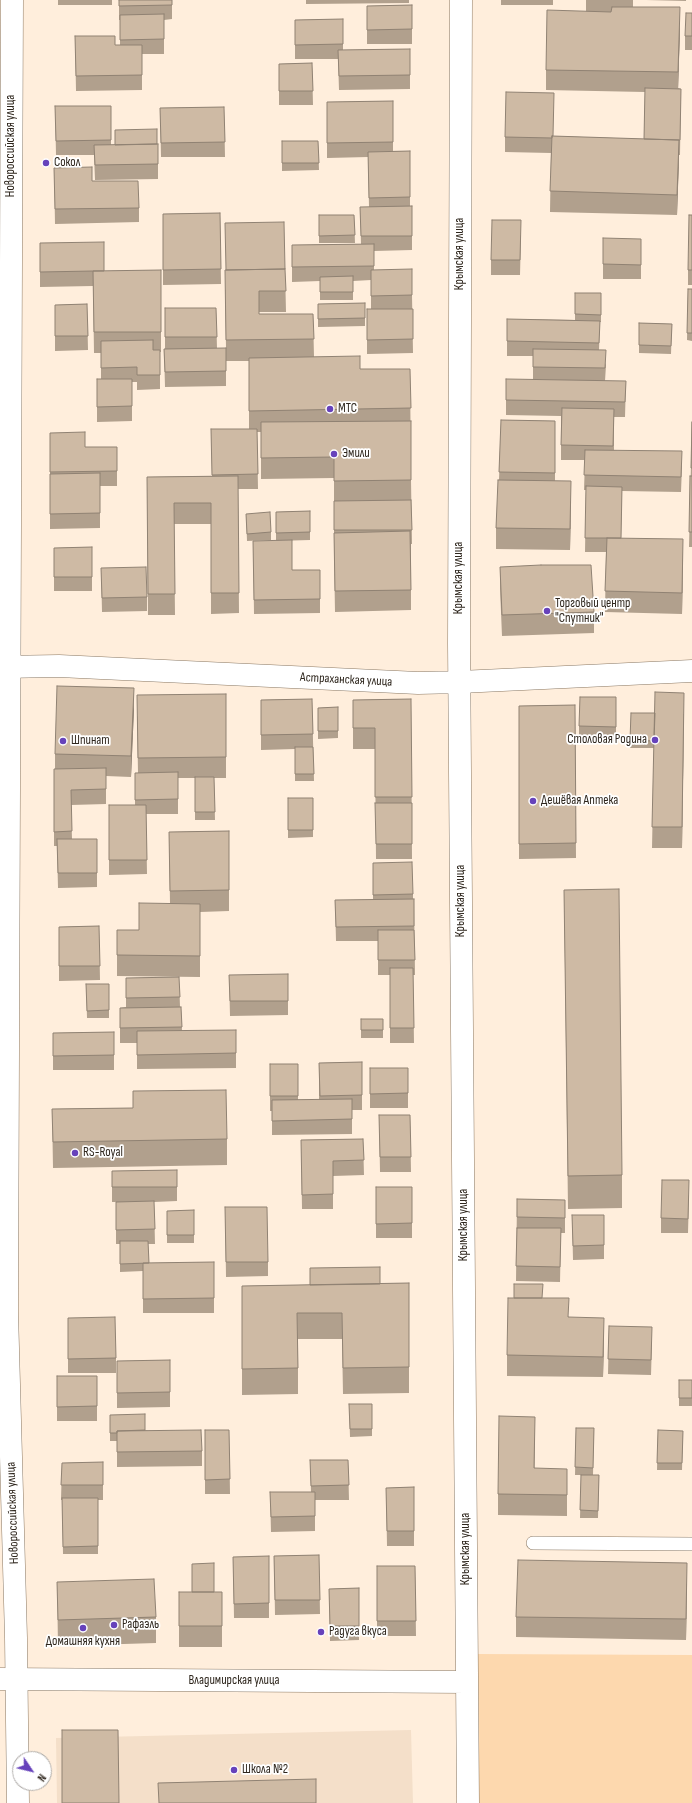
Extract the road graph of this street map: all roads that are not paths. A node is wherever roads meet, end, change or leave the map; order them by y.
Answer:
1 (12, 0) edge
2 (461, 0) edge
3 (4, 667) edge
4 (692, 671) edge
5 (460, 682) junction
6 (533, 1543) dead end
7 (692, 1544) edge
8 (8, 1679) edge
9 (467, 1682) junction
10 (18, 1803) edge
11 (468, 1803) edge

1 - 3 street, Новороссийская улица
2 - 5 street, Крымская улица
3 - 5 street, Астраханская улица
3 - 8 street, Новороссийская улица
4 - 5 street, Астраханская улица
5 - 9 street, Крымская улица
6 - 7 lane
8 - 9 street, Владимирская улица
8 - 10 street, Новороссийская улица
9 - 11 street, Крымская улица

